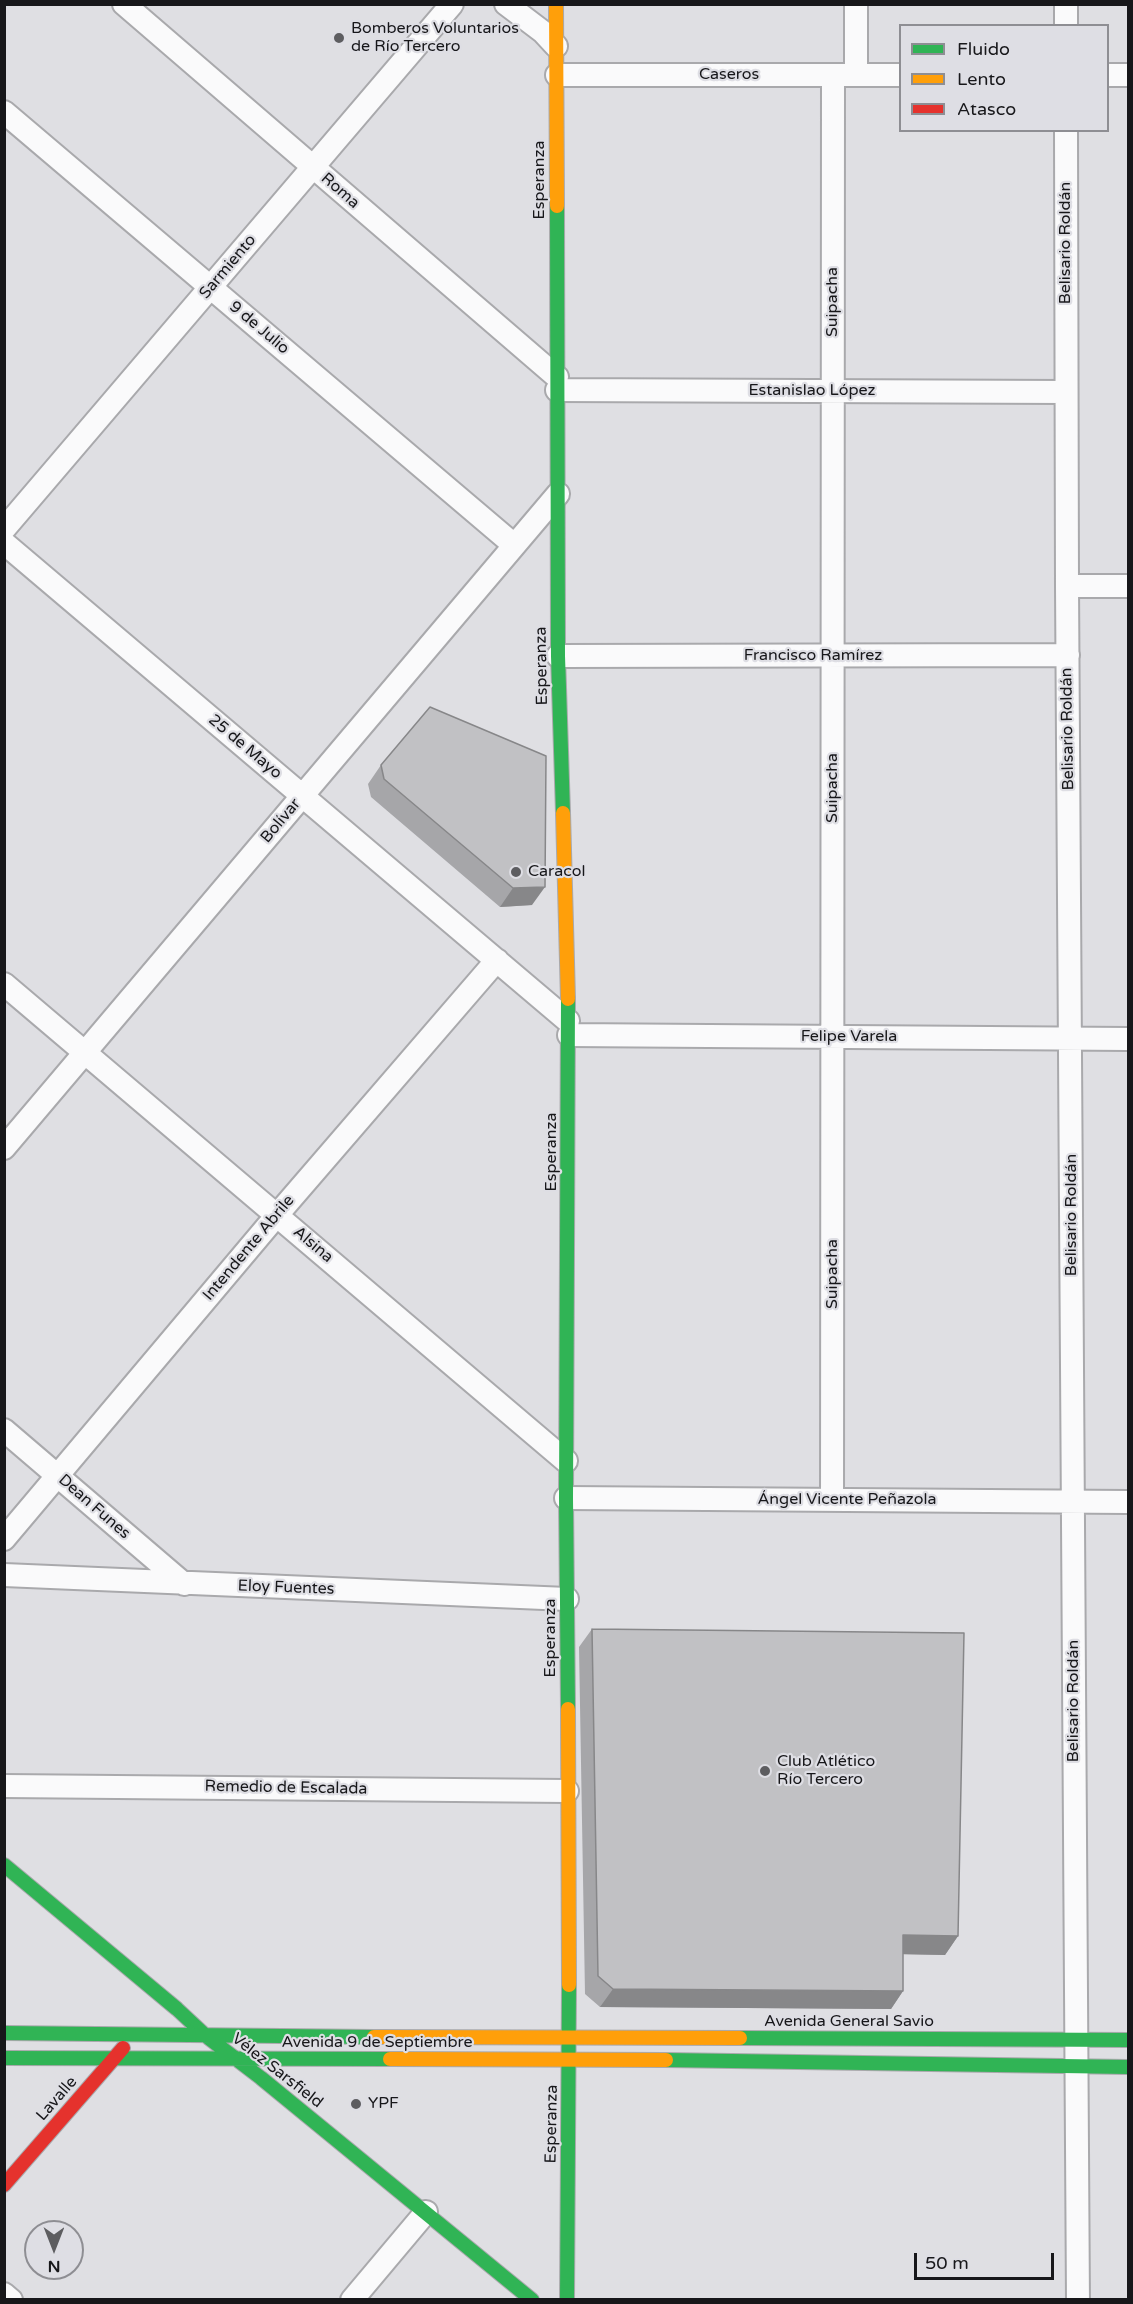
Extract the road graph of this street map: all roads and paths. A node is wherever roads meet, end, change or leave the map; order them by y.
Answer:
1 (124, 4) edge
2 (452, 4) edge
3 (506, 4) edge
4 (556, 4) edge
5 (856, 4) edge
6 (1066, 4) edge
7 (1066, 24) edge
8 (556, 46) junction
9 (557, 75) junction
10 (844, 75) junction
11 (899, 75) edge
12 (1109, 75) edge
13 (1128, 75) edge
14 (4, 112) edge
15 (1066, 132) edge
16 (313, 167) junction
17 (211, 287) junction
18 (557, 383) junction
19 (833, 392) junction
20 (1066, 392) junction
21 (558, 494) junction
22 (4, 529) edge
23 (4, 543) edge
24 (514, 545) junction
25 (1067, 586) junction
26 (1128, 586) edge
27 (1068, 655) junction
28 (558, 656) junction
29 (833, 656) junction
30 (303, 795) junction
31 (497, 960) junction
32 (4, 984) edge
33 (568, 1028) junction
34 (833, 1037) junction
35 (1071, 1038) junction
36 (1128, 1039) edge
37 (85, 1052) junction
38 (4, 1148) edge
39 (277, 1215) junction
40 (4, 1430) edge
41 (566, 1461) junction
42 (58, 1476) junction
43 (566, 1498) junction
44 (832, 1500) junction
45 (1073, 1502) junction
46 (1128, 1502) edge
47 (4, 1539) edge
48 (4, 1575) edge
49 (184, 1584) junction
50 (567, 1599) junction
51 (4, 1786) edge
52 (567, 1791) junction
53 (4, 1865) edge
54 (4, 2033) edge
55 (135, 2034) junction
56 (206, 2036) junction
57 (569, 2036) junction
58 (1076, 2039) junction
59 (1128, 2040) edge
60 (4, 2058) edge
61 (570, 2059) junction
62 (114, 2060) junction
63 (237, 2060) junction
64 (1076, 2066) junction
65 (1128, 2067) edge
66 (4, 2185) edge
67 (426, 2212) junction
68 (4, 2294) edge
69 (11, 2300) edge
70 (352, 2300) edge
71 (532, 2300) edge
72 (567, 2300) edge
73 (1078, 2300) edge

1 - 16 street, Roma
2 - 16 street, Sarmiento
3 - 8 street
4 - 8 main road, Esperanza
5 - 10 street, Suipacha
6 - 7 street
8 - 9 main road, Esperanza
9 - 10 street, Caseros
9 - 18 main road, Esperanza
10 - 11 street, Caseros
10 - 19 street, Suipacha
12 - 13 street
14 - 17 street, 9 de Julio
15 - 20 street, Belisario Roldán
16 - 17 street, Sarmiento
16 - 18 street, Roma
17 - 22 street, Sarmiento
17 - 24 street, 9 de Julio
18 - 19 street, Estanislao López
18 - 21 main road, Esperanza
19 - 20 street, Estanislao López
19 - 29 street, Suipacha
20 - 25 street, Belisario Roldán
21 - 24 street, Bolívar
21 - 28 main road, Esperanza
23 - 30 street, 25 de Mayo
24 - 30 street, Bolívar
25 - 26 street
25 - 27 street, Belisario Roldán
27 - 29 street, Francisco Ramírez
27 - 35 street, Belisario Roldán
28 - 29 street, Francisco Ramírez
28 - 33 main road, Esperanza
29 - 34 street, Suipacha
30 - 31 street, 25 de Mayo
30 - 37 street, Bolívar
31 - 33 street, 25 de Mayo
31 - 39 street, Intendente Abrile
32 - 37 street, Alsina
33 - 34 street, Felipe Varela
33 - 41 main road, Esperanza
34 - 35 street, Felipe Varela
34 - 44 street, Suipacha
35 - 36 street, Felipe Varela
35 - 45 street, Belisario Roldán
37 - 38 street, Bolívar
37 - 39 street, Alsina
39 - 41 street, Alsina
39 - 42 street, Intendente Abrile
40 - 42 street, Dean Funes
41 - 43 main road, Esperanza
42 - 47 street, Intendente Abrile
42 - 49 street, Dean Funes
43 - 44 street, Ángel Vicente Peñazola
43 - 50 main road, Esperanza
44 - 45 street, Ángel Vicente Peñazola
45 - 46 street, Ángel Vicente Peñazola
45 - 58 street, Belisario Roldán
48 - 49 street, Eloy Fuentes
49 - 50 street, Eloy Fuentes
50 - 52 main road, Esperanza
51 - 52 street, Remedio de Escalada
52 - 57 main road, Esperanza
53 - 56 main road, Vélez Sarsfield
54 - 55 main road, Avenida 9 de Septiembre
55 - 56 main road, Avenida 9 de Septiembre
55 - 62 main road, Lavalle
56 - 57 main road, Avenida 9 de Septiembre
56 - 63 main road, Vélez Sarsfield
57 - 58 main road, Avenida General Savio
57 - 61 main road, Esperanza
58 - 59 main road, Avenida General Savio
58 - 64 street, Belisario Roldán
60 - 62 main road, Avenida 9 de Septiembre
61 - 63 main road, Avenida 9 de Septiembre
61 - 64 main road
61 - 72 main road, Esperanza
62 - 63 main road, Avenida 9 de Septiembre
62 - 66 main road, Lavalle
63 - 67 main road, Vélez Sarsfield
64 - 65 main road
64 - 73 street, Belisario Roldán
67 - 70 street
67 - 71 main road, Vélez Sarsfield
68 - 69 street

